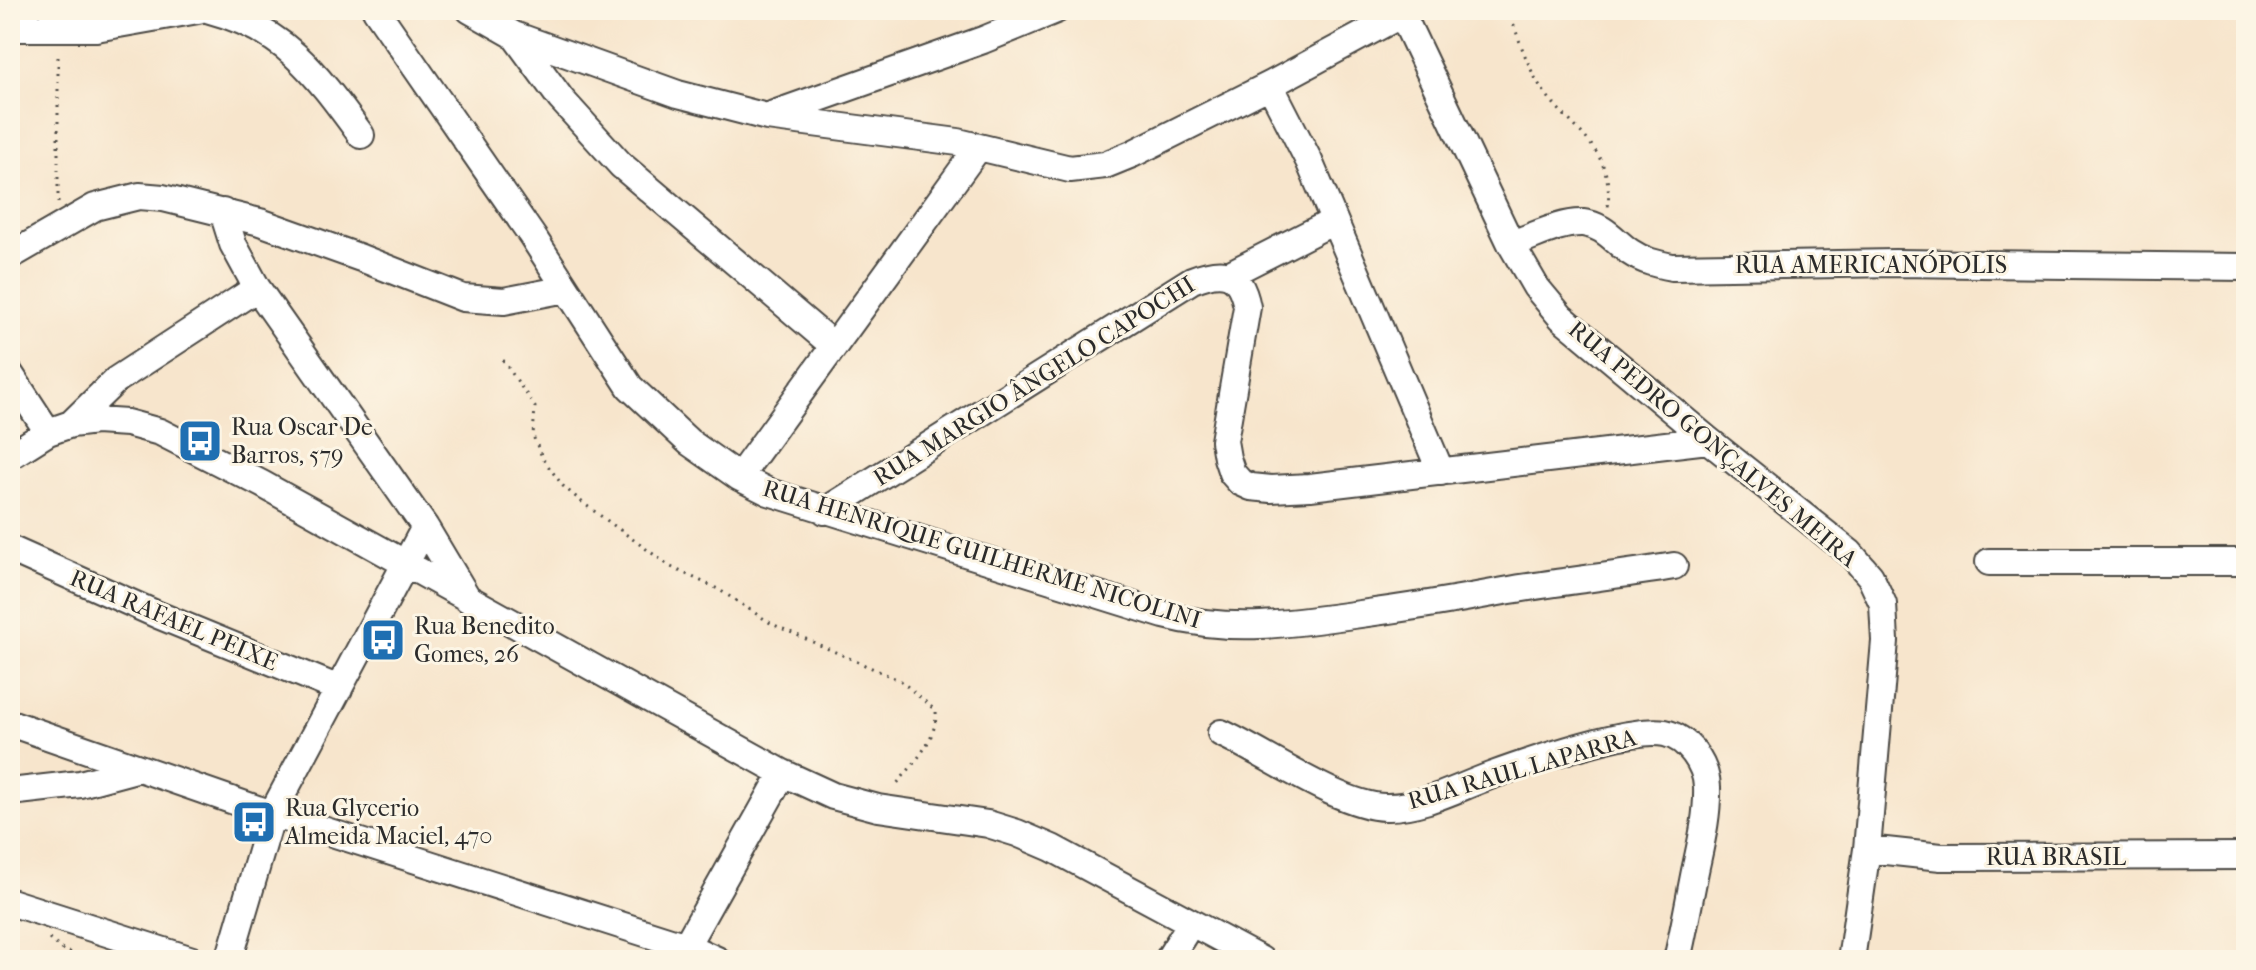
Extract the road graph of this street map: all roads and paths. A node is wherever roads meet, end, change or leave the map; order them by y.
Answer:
1 (198, 10) edge
2 (210, 10) edge
3 (376, 10) edge
4 (470, 10) edge
5 (1056, 10) edge
6 (1508, 10) edge
7 (1401, 12) edge
8 (10, 28) edge
9 (58, 30) junction
10 (514, 35) junction
11 (1270, 85) junction
12 (767, 117) junction
13 (361, 135) dead end
14 (978, 148) junction
15 (223, 212) junction
16 (1334, 221) junction
17 (58, 227) junction
18 (1605, 231) junction
19 (1511, 244) junction
20 (10, 256) edge
21 (2246, 267) edge
22 (1230, 274) junction
23 (257, 288) junction
24 (566, 289) junction
25 (834, 346) junction
26 (503, 360) dead end
27 (10, 374) edge
28 (60, 428) junction
29 (1708, 440) junction
30 (10, 456) edge
31 (1441, 472) junction
32 (739, 477) junction
33 (825, 511) junction
34 (425, 527) junction
35 (10, 549) edge
36 (1989, 562) dead end
37 (2246, 562) edge
38 (404, 565) junction
39 (1674, 566) dead end
40 (468, 599) junction
41 (339, 689) junction
42 (10, 723) edge
43 (1221, 733) dead end
44 (136, 769) junction
45 (783, 773) junction
46 (10, 792) edge
47 (878, 808) junction
48 (272, 814) junction
49 (1867, 849) junction
50 (2246, 856) edge
51 (10, 902) edge
52 (1191, 923) junction
53 (682, 953) edge
54 (192, 960) edge
55 (229, 960) edge
56 (717, 960) edge
57 (1168, 960) edge
58 (1261, 960) edge
59 (1677, 960) edge
60 (1851, 960) edge

1 - 9 street
2 - 13 street
3 - 24 street, RUA HENRIQUE GUILHERME NICOLINI
4 - 10 street
5 - 12 street
6 - 18 path
7 - 11 street
7 - 19 street, RUA PEDRO GONÇALVES MEIRA
8 - 9 street
9 - 17 path
10 - 12 street
10 - 25 street
11 - 14 street
11 - 16 street
12 - 14 street
14 - 25 street
15 - 17 street
15 - 23 street
15 - 24 street
16 - 22 street
16 - 31 street
17 - 20 street
18 - 19 street, RUA AMERICANÓPOLIS
18 - 21 street, RUA AMERICANÓPOLIS
19 - 29 street, RUA PEDRO GONÇALVES MEIRA
22 - 31 street, RUA MARGIO ÂNGELO CAPOCHI
22 - 33 street, RUA MARGIO ÂNGELO CAPOCHI
23 - 28 street
23 - 34 street
24 - 32 street, RUA HENRIQUE GUILHERME NICOLINI
25 - 32 street
26 - 47 path
27 - 28 street
28 - 30 street
28 - 38 street
29 - 31 street, RUA MARGIO ÂNGELO CAPOCHI
29 - 49 street, RUA PEDRO GONÇALVES MEIRA
32 - 33 street, RUA HENRIQUE GUILHERME NICOLINI
33 - 39 street, RUA HENRIQUE GUILHERME NICOLINI
34 - 38 street
34 - 40 street
35 - 41 street, RUA RAFAEL PEIXE
36 - 37 street
38 - 40 street
38 - 41 street
40 - 45 street
41 - 48 street
42 - 44 street
43 - 59 street, RUA RAUL LAPARRA
44 - 46 street
44 - 48 street
45 - 47 street
45 - 53 street
47 - 52 street
48 - 53 street
48 - 55 street
49 - 50 street, RUA BRASIL
49 - 60 street, RUA PEDRO GONÇALVES MEIRA
51 - 54 street
52 - 57 street
52 - 58 street
53 - 56 street

